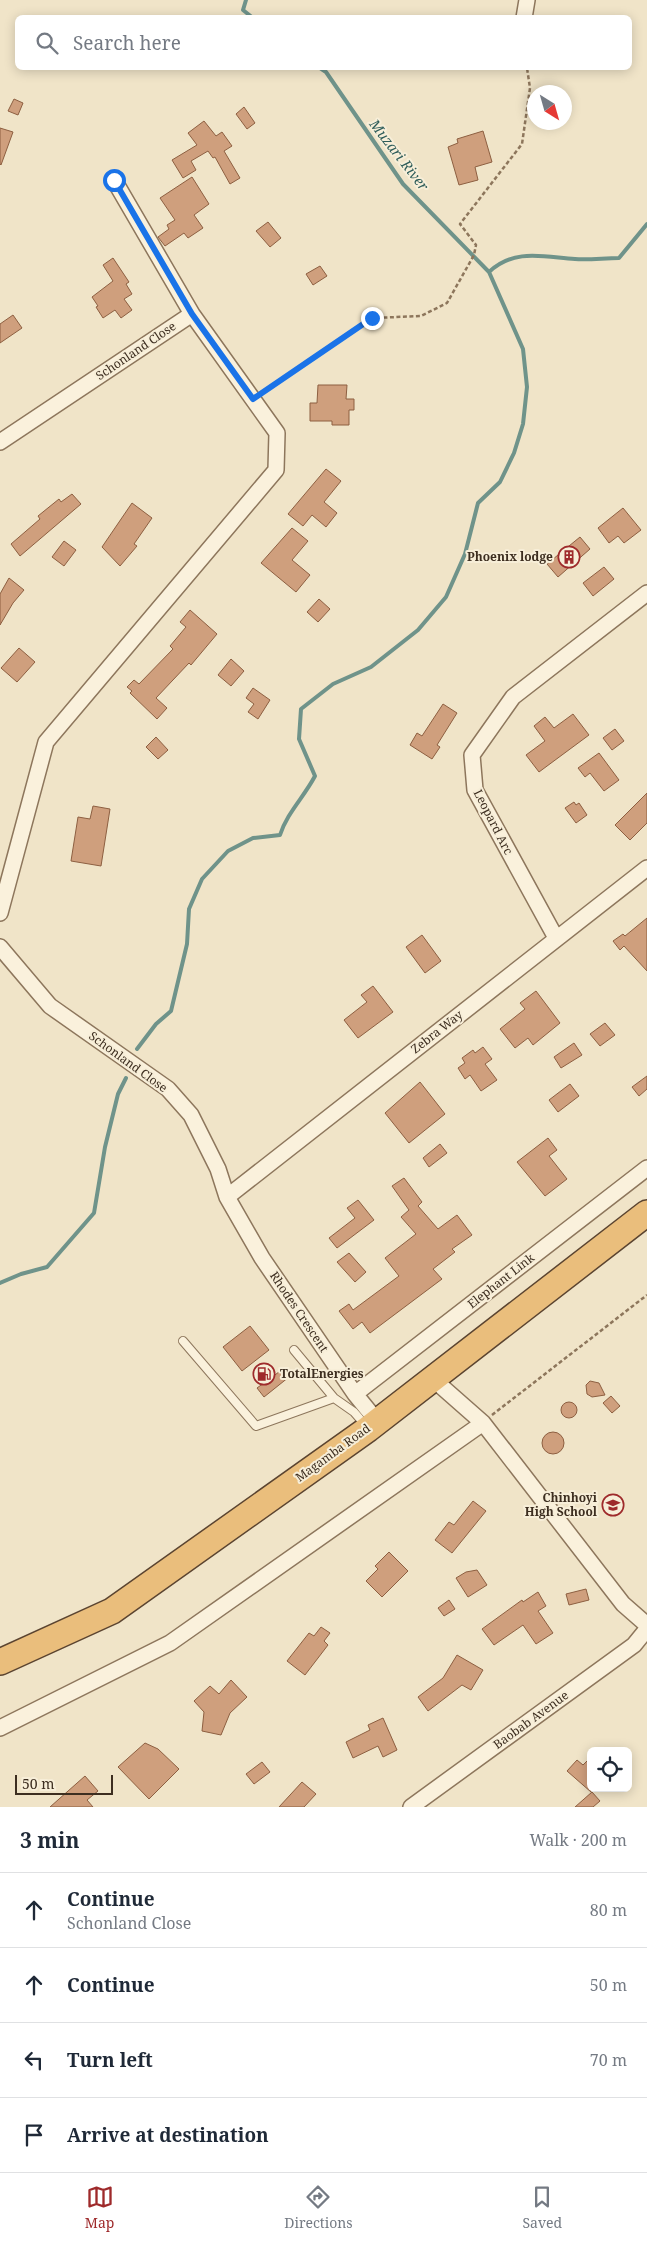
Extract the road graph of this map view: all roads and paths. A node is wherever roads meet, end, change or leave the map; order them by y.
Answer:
1 (527, 0) edge
2 (524, 15) edge
3 (527, 70) edge
4 (114, 180) dead end
5 (192, 314) junction
6 (253, 399) junction
7 (0, 442) edge
8 (647, 593) edge
9 (647, 868) edge
10 (0, 913) edge
11 (556, 938) junction
12 (0, 947) edge
13 (647, 1168) edge
14 (228, 1197) junction
15 (647, 1213) edge
16 (647, 1295) edge
17 (183, 1341) dead end
18 (294, 1350) dead end
19 (433, 1379) junction
20 (355, 1394) junction
21 (334, 1398) junction
22 (482, 1423) junction
23 (373, 1425) junction
24 (647, 1625) edge
25 (647, 1630) edge
26 (0, 1662) edge
27 (0, 1728) edge
28 (411, 1807) edge

1 - 2 street
3 - 6 path
4 - 5 street
5 - 6 street
5 - 7 street, Schonland Close
6 - 10 street
8 - 11 street, Leopard Arc
9 - 11 street, Zebra Way
11 - 14 street, Zebra Way
12 - 14 street, Schonland Close
13 - 20 street, Elephant Link
14 - 20 street, Rhodes Crescent
15 - 19 highway, Magamba Road
16 - 22 path
17 - 21 lane
18 - 21 lane
19 - 22 street
19 - 23 highway, Magamba Road
20 - 23 street, Rhodes Crescent
21 - 23 lane
22 - 24 street
22 - 27 street
23 - 26 highway, Magamba Road
25 - 28 street, Baobab Avenue

